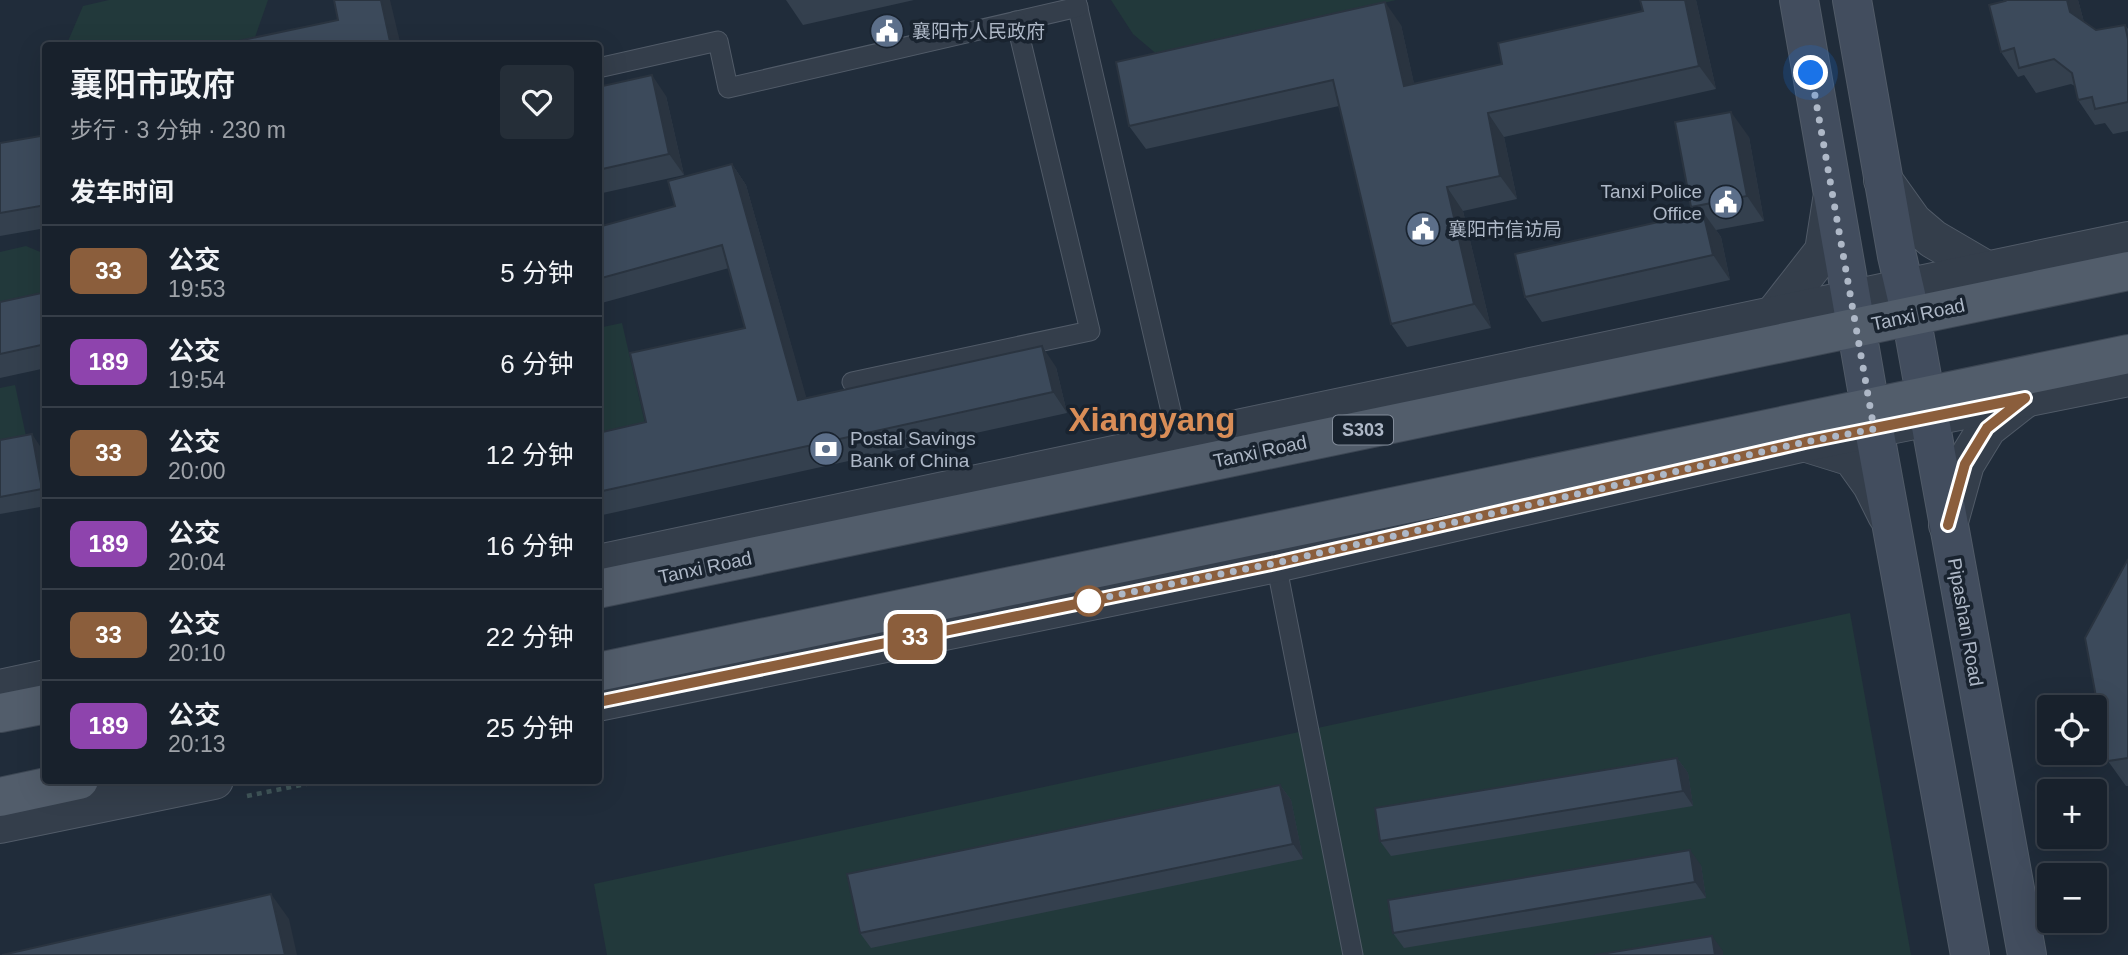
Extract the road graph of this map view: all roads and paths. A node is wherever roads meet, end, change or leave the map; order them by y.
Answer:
1 (1799, 0) edge
2 (1852, 0) edge
3 (1077, 3) edge
4 (1016, 21) junction
5 (602, 67) edge
6 (1883, 180) junction
7 (1833, 194) junction
8 (2128, 241) edge
9 (1986, 270) junction
10 (2128, 271) edge
11 (1908, 301) junction
12 (1854, 313) junction
13 (1774, 315) junction
14 (2128, 354) edge
15 (2128, 377) edge
16 (852, 382) dead end
17 (2025, 398) junction
18 (1927, 407) junction
19 (1872, 418) junction
20 (1805, 442) junction
21 (1182, 455) junction
22 (1948, 525) junction
23 (1892, 527) junction
24 (1274, 548) junction
25 (602, 563) edge
26 (602, 588) edge
27 (602, 671) edge
28 (42, 681) edge
29 (0, 689) edge
30 (602, 701) edge
31 (42, 705) edge
32 (0, 713) edge
33 (60, 784) edge
34 (195, 784) edge
35 (0, 797) edge
36 (0, 824) edge
37 (1353, 955) edge
38 (1970, 955) edge
39 (2027, 955) edge

1 - 7 main road
2 - 6 main road, Pipashan Road
3 - 4 lane
3 - 21 lane
4 - 5 lane
4 - 16 lane
6 - 9 street
6 - 11 main road, Pipashan Road
7 - 12 main road
7 - 13 street
8 - 9 street
9 - 11 street
10 - 11 main road, Tanxi Road / S303
11 - 12 main road, Tanxi Road / S303
11 - 18 main road, Pipashan Road
12 - 13 street
12 - 19 main road
12 - 21 main road, Tanxi Road / S303
13 - 21 street
14 - 18 main road
15 - 17 street
17 - 18 street
17 - 22 street
18 - 19 main road
18 - 22 main road, Pipashan Road
19 - 20 street
19 - 23 main road
19 - 24 main road
20 - 23 street
20 - 24 street
21 - 25 street
21 - 26 main road, Tanxi Road / S303
22 - 39 main road, Pipashan Road
23 - 38 main road
24 - 27 main road
24 - 30 street
24 - 37 lane
28 - 29 street
31 - 32 main road
33 - 35 main road
34 - 36 street

